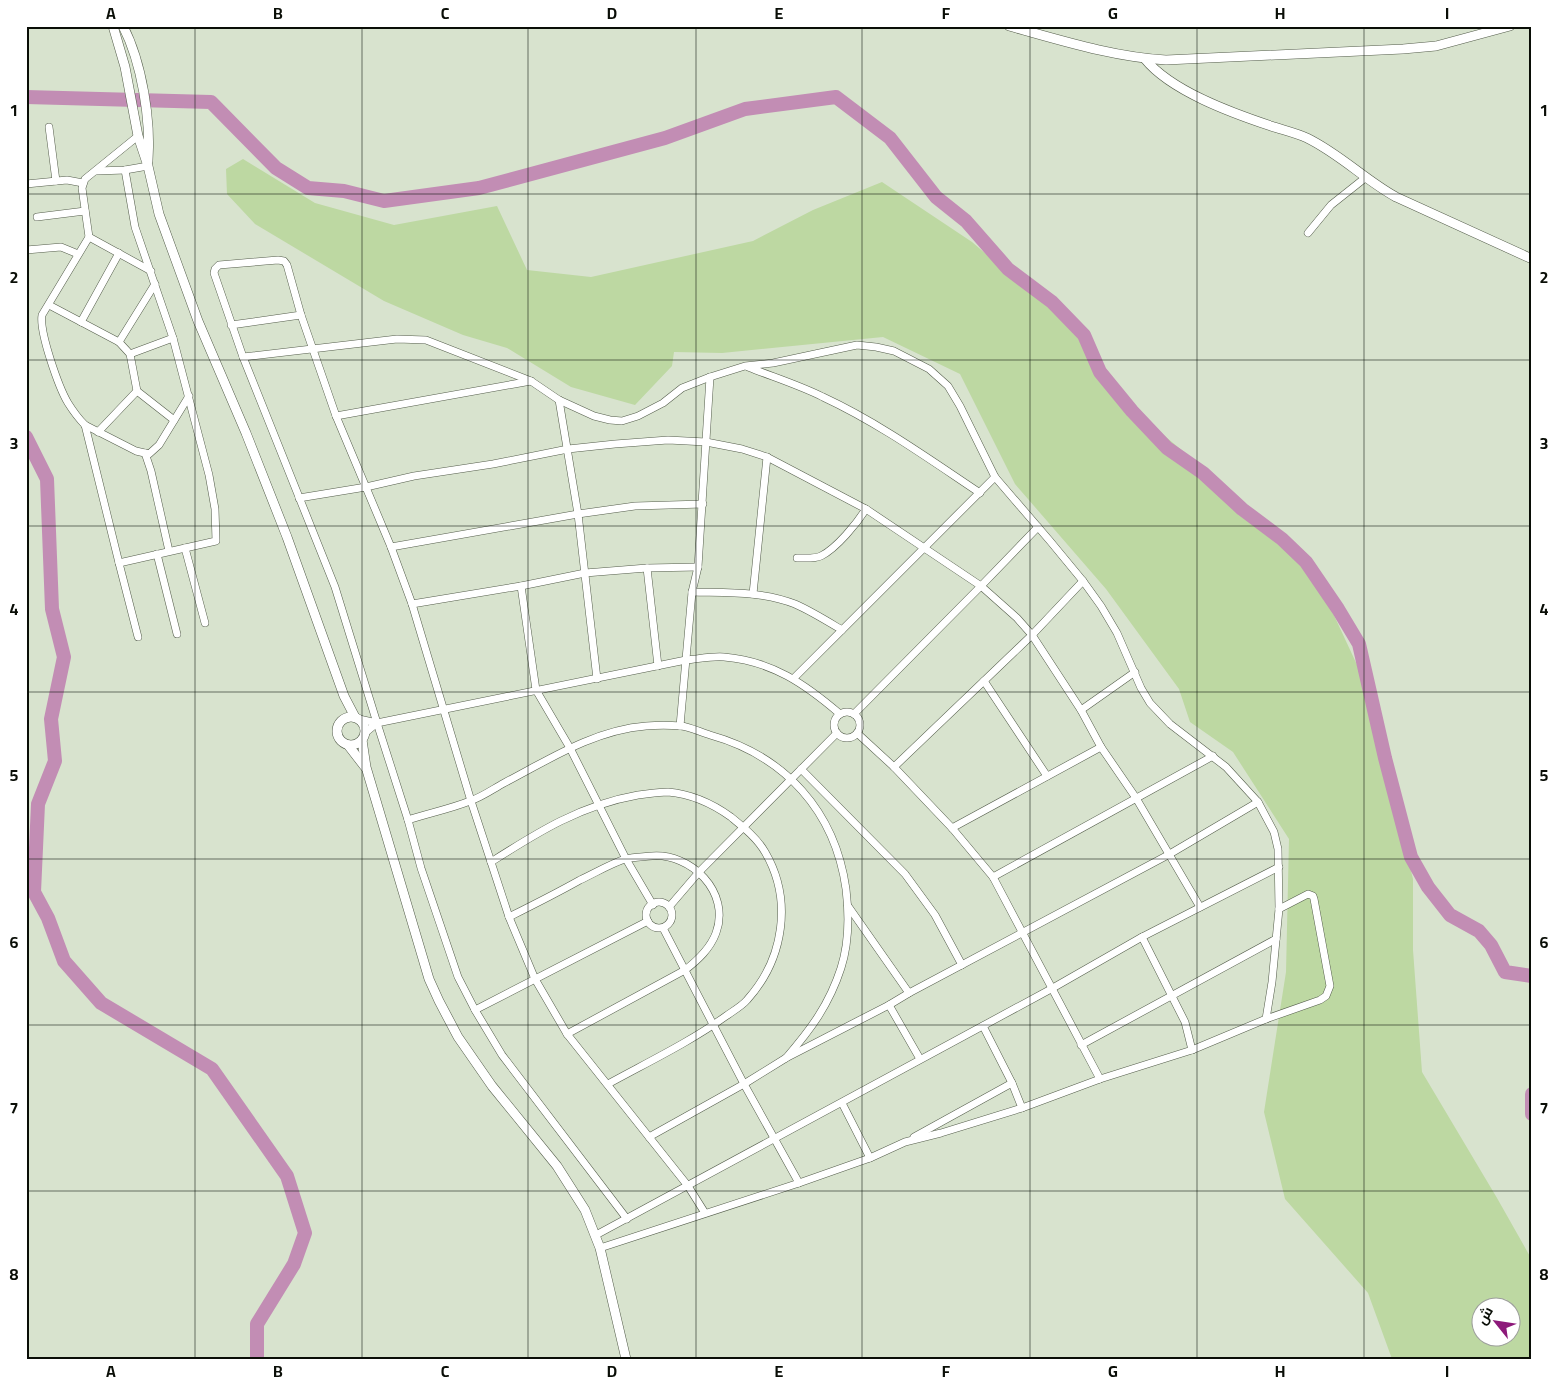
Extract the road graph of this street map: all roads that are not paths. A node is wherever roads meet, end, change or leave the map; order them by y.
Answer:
1 (113, 26) edge
2 (123, 26) edge
3 (1009, 26) edge
4 (1510, 26) edge
5 (1145, 59) junction
6 (49, 127) dead end
7 (138, 136) junction
8 (148, 166) junction
9 (125, 170) junction
10 (97, 171) junction
11 (1365, 178) junction
12 (56, 181) junction
13 (83, 183) junction
14 (26, 184) edge
15 (85, 211) junction
16 (37, 217) dead end
17 (1308, 233) dead end
18 (89, 237) junction
19 (26, 250) edge
20 (119, 253) junction
21 (78, 254) junction
22 (1532, 259) edge
23 (151, 271) junction
24 (155, 284) junction
25 (49, 305) junction
26 (301, 314) junction
27 (81, 322) junction
28 (231, 324) junction
29 (173, 338) junction
30 (119, 342) junction
31 (312, 350) junction
32 (130, 354) junction
33 (243, 357) junction
34 (745, 366) junction
35 (710, 377) junction
36 (531, 381) junction
37 (138, 391) junction
38 (189, 396) junction
39 (559, 400) junction
40 (336, 416) junction
41 (174, 420) junction
42 (84, 425) junction
43 (98, 432) junction
44 (706, 442) junction
45 (568, 449) junction
46 (145, 453) junction
47 (767, 457) junction
48 (995, 477) junction
49 (366, 487) junction
50 (980, 494) junction
51 (300, 498) junction
52 (703, 504) junction
53 (866, 509) junction
54 (578, 514) junction
55 (1038, 527) junction
56 (391, 547) junction
57 (185, 548) junction
58 (924, 549) junction
59 (169, 552) junction
60 (157, 554) junction
61 (798, 558) dead end
62 (119, 563) junction
63 (698, 567) junction
64 (647, 568) junction
65 (585, 573) junction
66 (1083, 581) junction
67 (521, 586) junction
68 (981, 586) junction
69 (692, 592) junction
70 (753, 594) junction
71 (412, 604) junction
72 (205, 624) dead end
73 (842, 630) junction
74 (177, 634) dead end
75 (1032, 635) junction
76 (138, 637) dead end
77 (686, 660) junction
78 (658, 666) junction
79 (1134, 672) junction
80 (794, 678) junction
81 (597, 679) junction
82 (984, 681) junction
83 (536, 690) junction
84 (344, 696) junction
85 (442, 709) junction
86 (1081, 710) junction
87 (840, 714) junction
88 (854, 714) junction
89 (357, 718) junction
90 (342, 720) junction
91 (377, 723) junction
92 (680, 726) junction
93 (857, 733) junction
94 (837, 734) junction
95 (363, 736) junction
96 (348, 745) junction
97 (1101, 747) junction
98 (570, 748) junction
99 (1213, 756) junction
100 (366, 767) junction
101 (894, 767) junction
102 (801, 769) junction
103 (1047, 776) junction
104 (792, 778) junction
105 (1136, 798) junction
106 (471, 801) junction
107 (1258, 802) junction
108 (598, 804) junction
109 (408, 820) junction
110 (744, 827) junction
111 (952, 828) junction
112 (1168, 855) junction
113 (626, 859) junction
114 (491, 862) junction
115 (1279, 867) junction
116 (699, 872) junction
117 (993, 877) junction
118 (653, 905) junction
119 (848, 906) junction
120 (669, 907) junction
121 (1200, 907) junction
122 (1279, 909) junction
123 (509, 918) junction
124 (648, 920) junction
125 (663, 928) junction
126 (1022, 932) junction
127 (1142, 938) junction
128 (1276, 939) junction
129 (962, 965) junction
130 (685, 970) junction
131 (535, 979) junction
132 (1051, 989) junction
133 (909, 993) junction
134 (1173, 995) junction
135 (889, 1005) junction
136 (475, 1010) junction
137 (1266, 1019) junction
138 (714, 1025) junction
139 (983, 1026) junction
140 (568, 1034) junction
141 (1081, 1045) junction
142 (1192, 1050) junction
143 (786, 1058) junction
144 (920, 1059) junction
145 (1100, 1079) junction
146 (1012, 1082) junction
147 (608, 1084) junction
148 (744, 1084) junction
149 (842, 1103) junction
150 (1022, 1108) junction
151 (649, 1137) junction
152 (775, 1139) junction
153 (906, 1142) junction
154 (870, 1158) junction
155 (799, 1183) junction
156 (688, 1186) junction
157 (705, 1213) junction
158 (627, 1219) junction
159 (596, 1235) junction
160 (600, 1248) junction
161 (626, 1359) edge

1 - 7 main road
2 - 8 main road
3 - 5 main road
4 - 5 main road
5 - 11 main road
6 - 12 street
7 - 8 main road
7 - 10 street
8 - 9 street
8 - 84 main road
9 - 10 street
9 - 23 street
10 - 13 street
11 - 17 street
11 - 22 main road
12 - 13 street
12 - 14 street
13 - 15 street
15 - 16 street
15 - 18 street
18 - 20 street
18 - 21 street
19 - 21 street
20 - 23 street
20 - 27 street
21 - 25 street
23 - 24 street
24 - 29 street
24 - 30 street
25 - 27 street
25 - 42 street
26 - 28 street
26 - 28 street
26 - 31 street
27 - 30 street
28 - 33 street
29 - 32 street
29 - 38 street
30 - 32 street
31 - 33 street
31 - 36 street
31 - 40 street
32 - 37 street
33 - 51 street
34 - 35 street
34 - 48 street
34 - 50 street
35 - 39 street
35 - 44 street
36 - 39 street
36 - 40 street
37 - 41 street
37 - 43 street
38 - 41 street
38 - 57 street
39 - 45 street
40 - 49 street
41 - 46 street
42 - 43 street
42 - 62 street
43 - 46 street
44 - 45 street
44 - 47 street
44 - 52 street
45 - 49 street
45 - 54 street
46 - 59 street
47 - 53 street
47 - 70 street
48 - 50 street
48 - 55 street
49 - 51 street
49 - 56 street
50 - 58 street
51 - 91 street
52 - 54 street
52 - 63 street
53 - 58 street
53 - 61 street
54 - 56 street
54 - 65 street
55 - 66 street
55 - 68 street
56 - 71 street
57 - 59 street
57 - 72 street
58 - 68 street
58 - 73 street
59 - 60 street
60 - 62 street
60 - 74 street
62 - 76 street
63 - 64 street
63 - 69 street
64 - 65 street
64 - 78 street
65 - 67 street
65 - 81 street
66 - 75 street
66 - 79 street
67 - 71 street
67 - 83 street
68 - 75 street
68 - 88 street
69 - 70 street
69 - 77 street
70 - 73 street
71 - 85 street
73 - 80 street
75 - 82 street
75 - 86 street
77 - 78 street
77 - 80 street
77 - 92 street
78 - 81 street
79 - 86 street
79 - 99 street
80 - 87 street
81 - 83 street
82 - 101 street
82 - 103 street
83 - 85 street
83 - 98 street
84 - 89 main road
84 - 90 main road
85 - 91 street
85 - 106 street
86 - 97 street
87 - 88 street
87 - 94 street
88 - 93 street
89 - 90 main road
89 - 91 street
89 - 95 main road
90 - 96 main road
91 - 95 street
91 - 109 street
92 - 98 street
92 - 104 street
93 - 94 street
93 - 101 street
94 - 102 street
95 - 96 main road
95 - 100 main road
96 - 100 main road
97 - 103 street
97 - 105 street
98 - 106 street
98 - 108 street
99 - 105 street
99 - 107 street
100 - 159 main road
101 - 111 street
102 - 104 street
102 - 129 street
103 - 111 street
104 - 110 street
104 - 119 street
105 - 112 street
105 - 117 street
106 - 109 street
106 - 114 street
107 - 112 street
107 - 115 street
108 - 110 street
108 - 113 street
108 - 114 street
109 - 136 street
110 - 116 street
110 - 138 street
111 - 117 street
112 - 121 street
112 - 126 street
113 - 116 street
113 - 118 street
113 - 123 street
114 - 123 street
115 - 121 street
115 - 122 street
116 - 120 street
116 - 130 street
117 - 126 street
118 - 120 street
118 - 124 street
119 - 133 street
119 - 143 street
120 - 125 street
121 - 127 street
122 - 128 street
122 - 137 street
123 - 131 street
124 - 125 street
124 - 131 street
125 - 130 street
126 - 129 street
126 - 132 street
127 - 132 street
127 - 134 street
128 - 134 street
128 - 137 street
129 - 133 street
130 - 138 street
130 - 140 street
131 - 136 street
131 - 140 street
132 - 139 street
132 - 141 street
133 - 135 street
134 - 141 street
134 - 142 street
135 - 143 street
135 - 144 street
136 - 158 street
137 - 142 street
138 - 147 street
138 - 148 street
139 - 144 street
139 - 146 street
140 - 147 street
141 - 145 street
142 - 145 street
143 - 148 street
144 - 149 street
145 - 150 street
146 - 150 street
146 - 153 street
147 - 151 street
148 - 151 street
148 - 152 street
149 - 152 street
149 - 154 street
150 - 153 street
151 - 156 street
152 - 155 street
152 - 156 street
153 - 154 street
154 - 155 street
155 - 157 street
156 - 157 street
156 - 158 street
157 - 160 street
158 - 159 street
159 - 160 main road
160 - 161 main road

